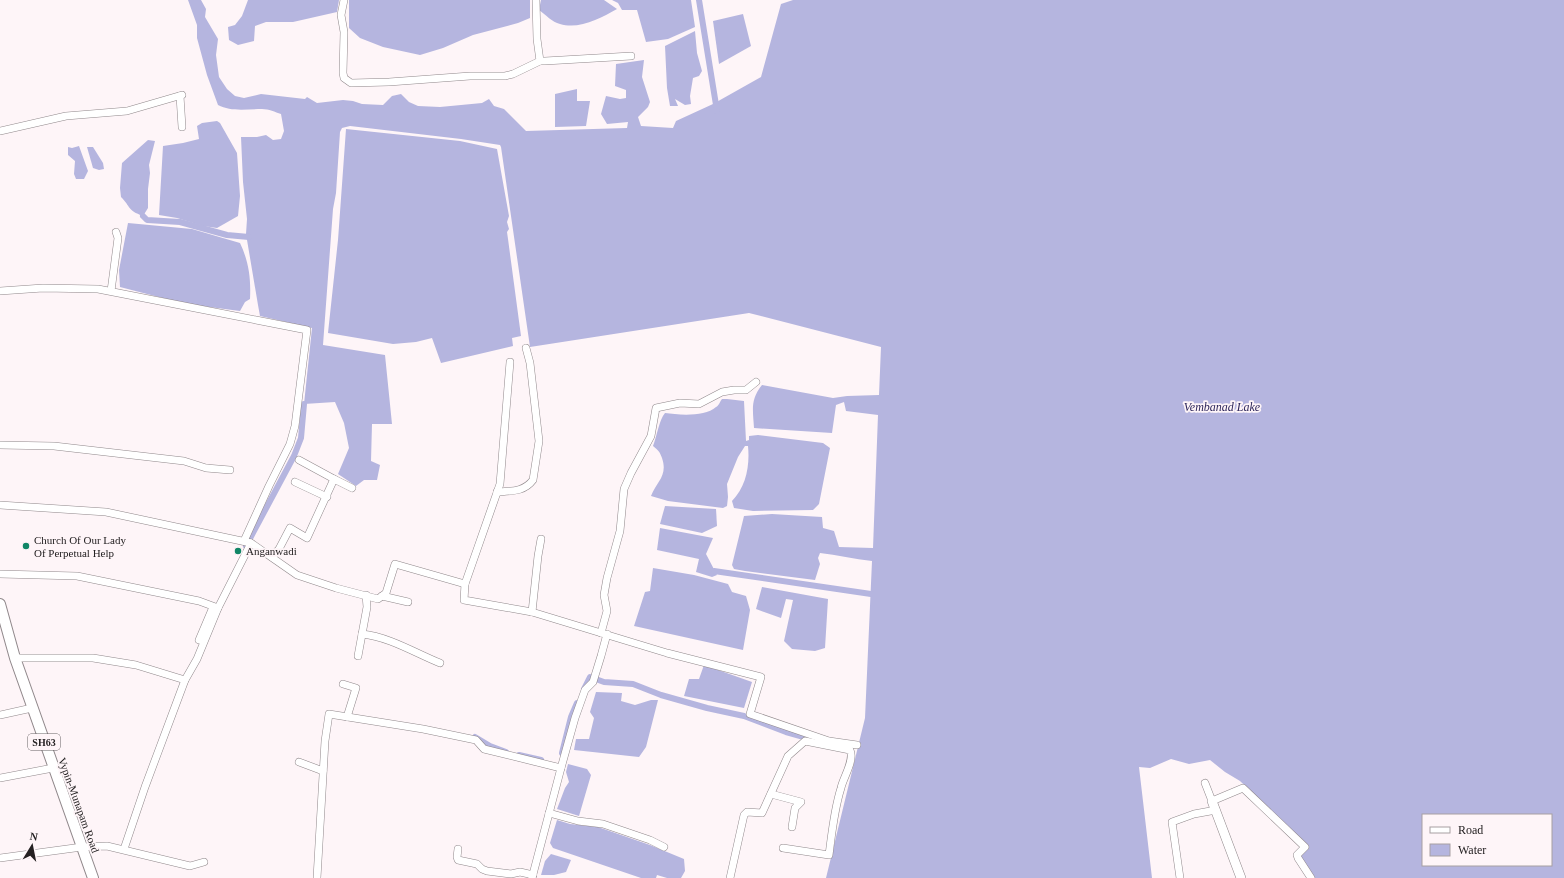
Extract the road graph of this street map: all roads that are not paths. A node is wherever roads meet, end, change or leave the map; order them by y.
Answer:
1 (344, 0) edge
2 (536, 0) edge
3 (631, 56) dead end
4 (540, 60) junction
5 (182, 127) dead end
6 (0, 131) edge
7 (116, 232) dead end
8 (0, 291) edge
9 (111, 291) junction
10 (526, 348) dead end
11 (510, 362) dead end
12 (756, 382) dead end
13 (0, 445) edge
14 (299, 460) dead end
15 (230, 470) dead end
16 (334, 479) junction
17 (295, 482) dead end
18 (352, 488) dead end
19 (497, 492) junction
20 (327, 497) junction
21 (0, 505) edge
22 (541, 539) dead end
23 (248, 542) junction
24 (272, 557) junction
25 (0, 574) edge
26 (465, 584) junction
27 (366, 595) junction
28 (382, 596) junction
29 (408, 602) dead end
30 (0, 604) edge
31 (216, 607) junction
32 (532, 612) junction
33 (604, 633) junction
34 (362, 634) junction
35 (199, 640) dead end
36 (358, 656) dead end
37 (15, 658) junction
38 (440, 664) dead end
39 (185, 680) junction
40 (343, 684) dead end
41 (32, 708) junction
42 (0, 715) edge
43 (347, 717) junction
44 (801, 731) junction
45 (857, 745) dead end
46 (796, 748) junction
47 (299, 762) dead end
48 (53, 768) junction
49 (561, 768) junction
50 (323, 771) junction
51 (0, 778) edge
52 (1205, 783) dead end
53 (770, 794) junction
54 (1212, 801) junction
55 (1216, 810) junction
56 (549, 813) junction
57 (792, 827) dead end
58 (664, 847) dead end
59 (82, 848) junction
60 (783, 848) dead end
61 (458, 849) dead end
62 (124, 850) junction
63 (0, 858) edge
64 (204, 862) dead end
65 (533, 876) edge
66 (93, 878) edge
67 (317, 878) edge
68 (730, 878) edge
69 (1180, 878) edge
70 (1241, 878) edge
71 (1312, 878) edge

1 - 4 street
2 - 4 street
3 - 4 street
5 - 6 street
7 - 9 street
8 - 9 street
9 - 23 street
10 - 19 street
11 - 19 street
12 - 33 street
13 - 15 street
14 - 16 street
16 - 18 street
16 - 20 street
17 - 20 street
19 - 26 street
20 - 24 street
21 - 23 street
22 - 32 street
23 - 24 street
23 - 31 street
24 - 27 street
25 - 31 street
26 - 28 street
26 - 32 street
27 - 28 street
27 - 34 street
28 - 29 street
30 - 37 main road, Vypin-Munapam Road / SH63
31 - 35 street
31 - 39 street
32 - 33 street
33 - 44 street
33 - 49 street
34 - 36 street
34 - 38 street
37 - 39 street
37 - 41 main road, Vypin-Munapam Road / SH63
39 - 62 street
40 - 43 street
41 - 42 street
41 - 48 main road, Vypin-Munapam Road / SH63
43 - 49 street
43 - 50 street
44 - 45 street
44 - 46 street
46 - 53 street
46 - 60 street
47 - 50 street
48 - 51 street
48 - 59 main road, Vypin-Munapam Road / SH63
49 - 56 street
50 - 67 street
52 - 54 street
53 - 57 street
53 - 68 street
54 - 55 main road
54 - 71 street
55 - 69 street
55 - 70 main road
56 - 58 street
56 - 65 street
59 - 62 street
59 - 63 street
59 - 66 main road, Vypin-Munapam Road / SH63
61 - 65 street
62 - 64 street

